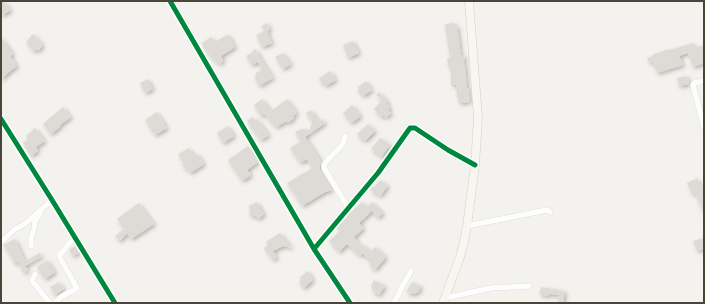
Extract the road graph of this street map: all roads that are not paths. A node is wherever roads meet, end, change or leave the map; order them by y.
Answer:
1 (170, 1) edge
2 (469, 1) edge
3 (704, 81) edge
4 (1, 119) edge
5 (704, 128) edge
6 (345, 136) dead end
7 (475, 165) junction
8 (52, 200) junction
9 (349, 209) junction
10 (41, 211) junction
11 (550, 212) dead end
12 (467, 226) junction
13 (75, 236) junction
14 (1, 242) edge
15 (31, 246) dead end
16 (314, 249) junction
17 (411, 271) dead end
18 (35, 274) dead end
19 (529, 286) dead end
20 (444, 301) edge
21 (50, 303) edge
22 (55, 303) edge
23 (115, 303) edge
24 (350, 303) edge
25 (394, 303) edge

1 - 16 street
2 - 7 main road
3 - 5 street
4 - 8 street
6 - 9 street
7 - 9 street
7 - 12 main road
8 - 10 street
8 - 13 street
9 - 16 street
10 - 14 street
10 - 15 street
11 - 12 street
12 - 20 main road
13 - 22 street
13 - 23 street
16 - 24 street
17 - 25 street
18 - 21 street
19 - 20 street

